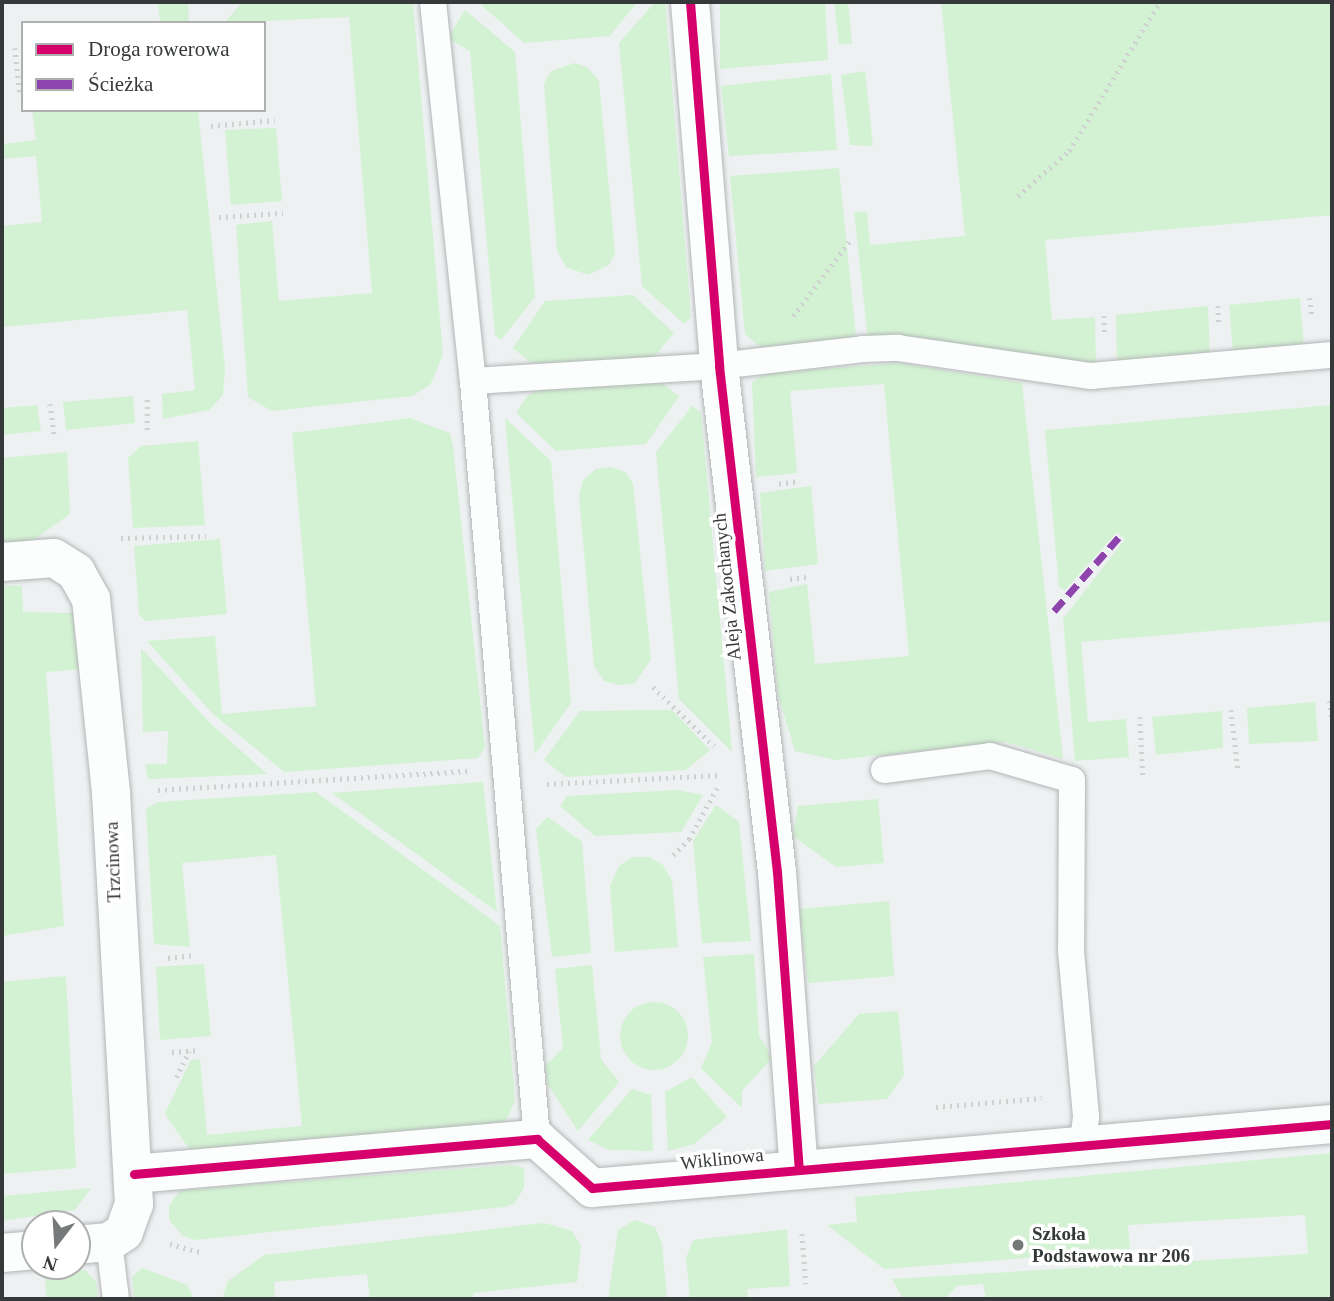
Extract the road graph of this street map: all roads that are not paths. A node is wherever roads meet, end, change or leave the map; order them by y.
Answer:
1 (433, 2) edge
2 (690, 2) edge
3 (1332, 355) edge
4 (719, 366) junction
5 (473, 381) junction
6 (2, 562) edge
7 (884, 770) dead end
8 (1332, 1124) edge
9 (537, 1139) junction
10 (1083, 1143) junction
11 (799, 1169) junction
12 (134, 1174) junction
13 (103, 1240) edge
14 (21, 1251) edge
15 (2, 1253) edge
16 (116, 1299) edge

1 - 5 lane
2 - 4 street, Aleja Zakochanych
3 - 4 lane
4 - 5 lane
4 - 11 street, Aleja Zakochanych
5 - 9 lane
6 - 12 street, Trzcinowa
7 - 10 lane
8 - 10 street, Wiklinowa
9 - 11 street, Wiklinowa
9 - 12 street
10 - 11 street, Wiklinowa
12 - 13 street, Trzcinowa
13 - 16 lane
14 - 15 street

